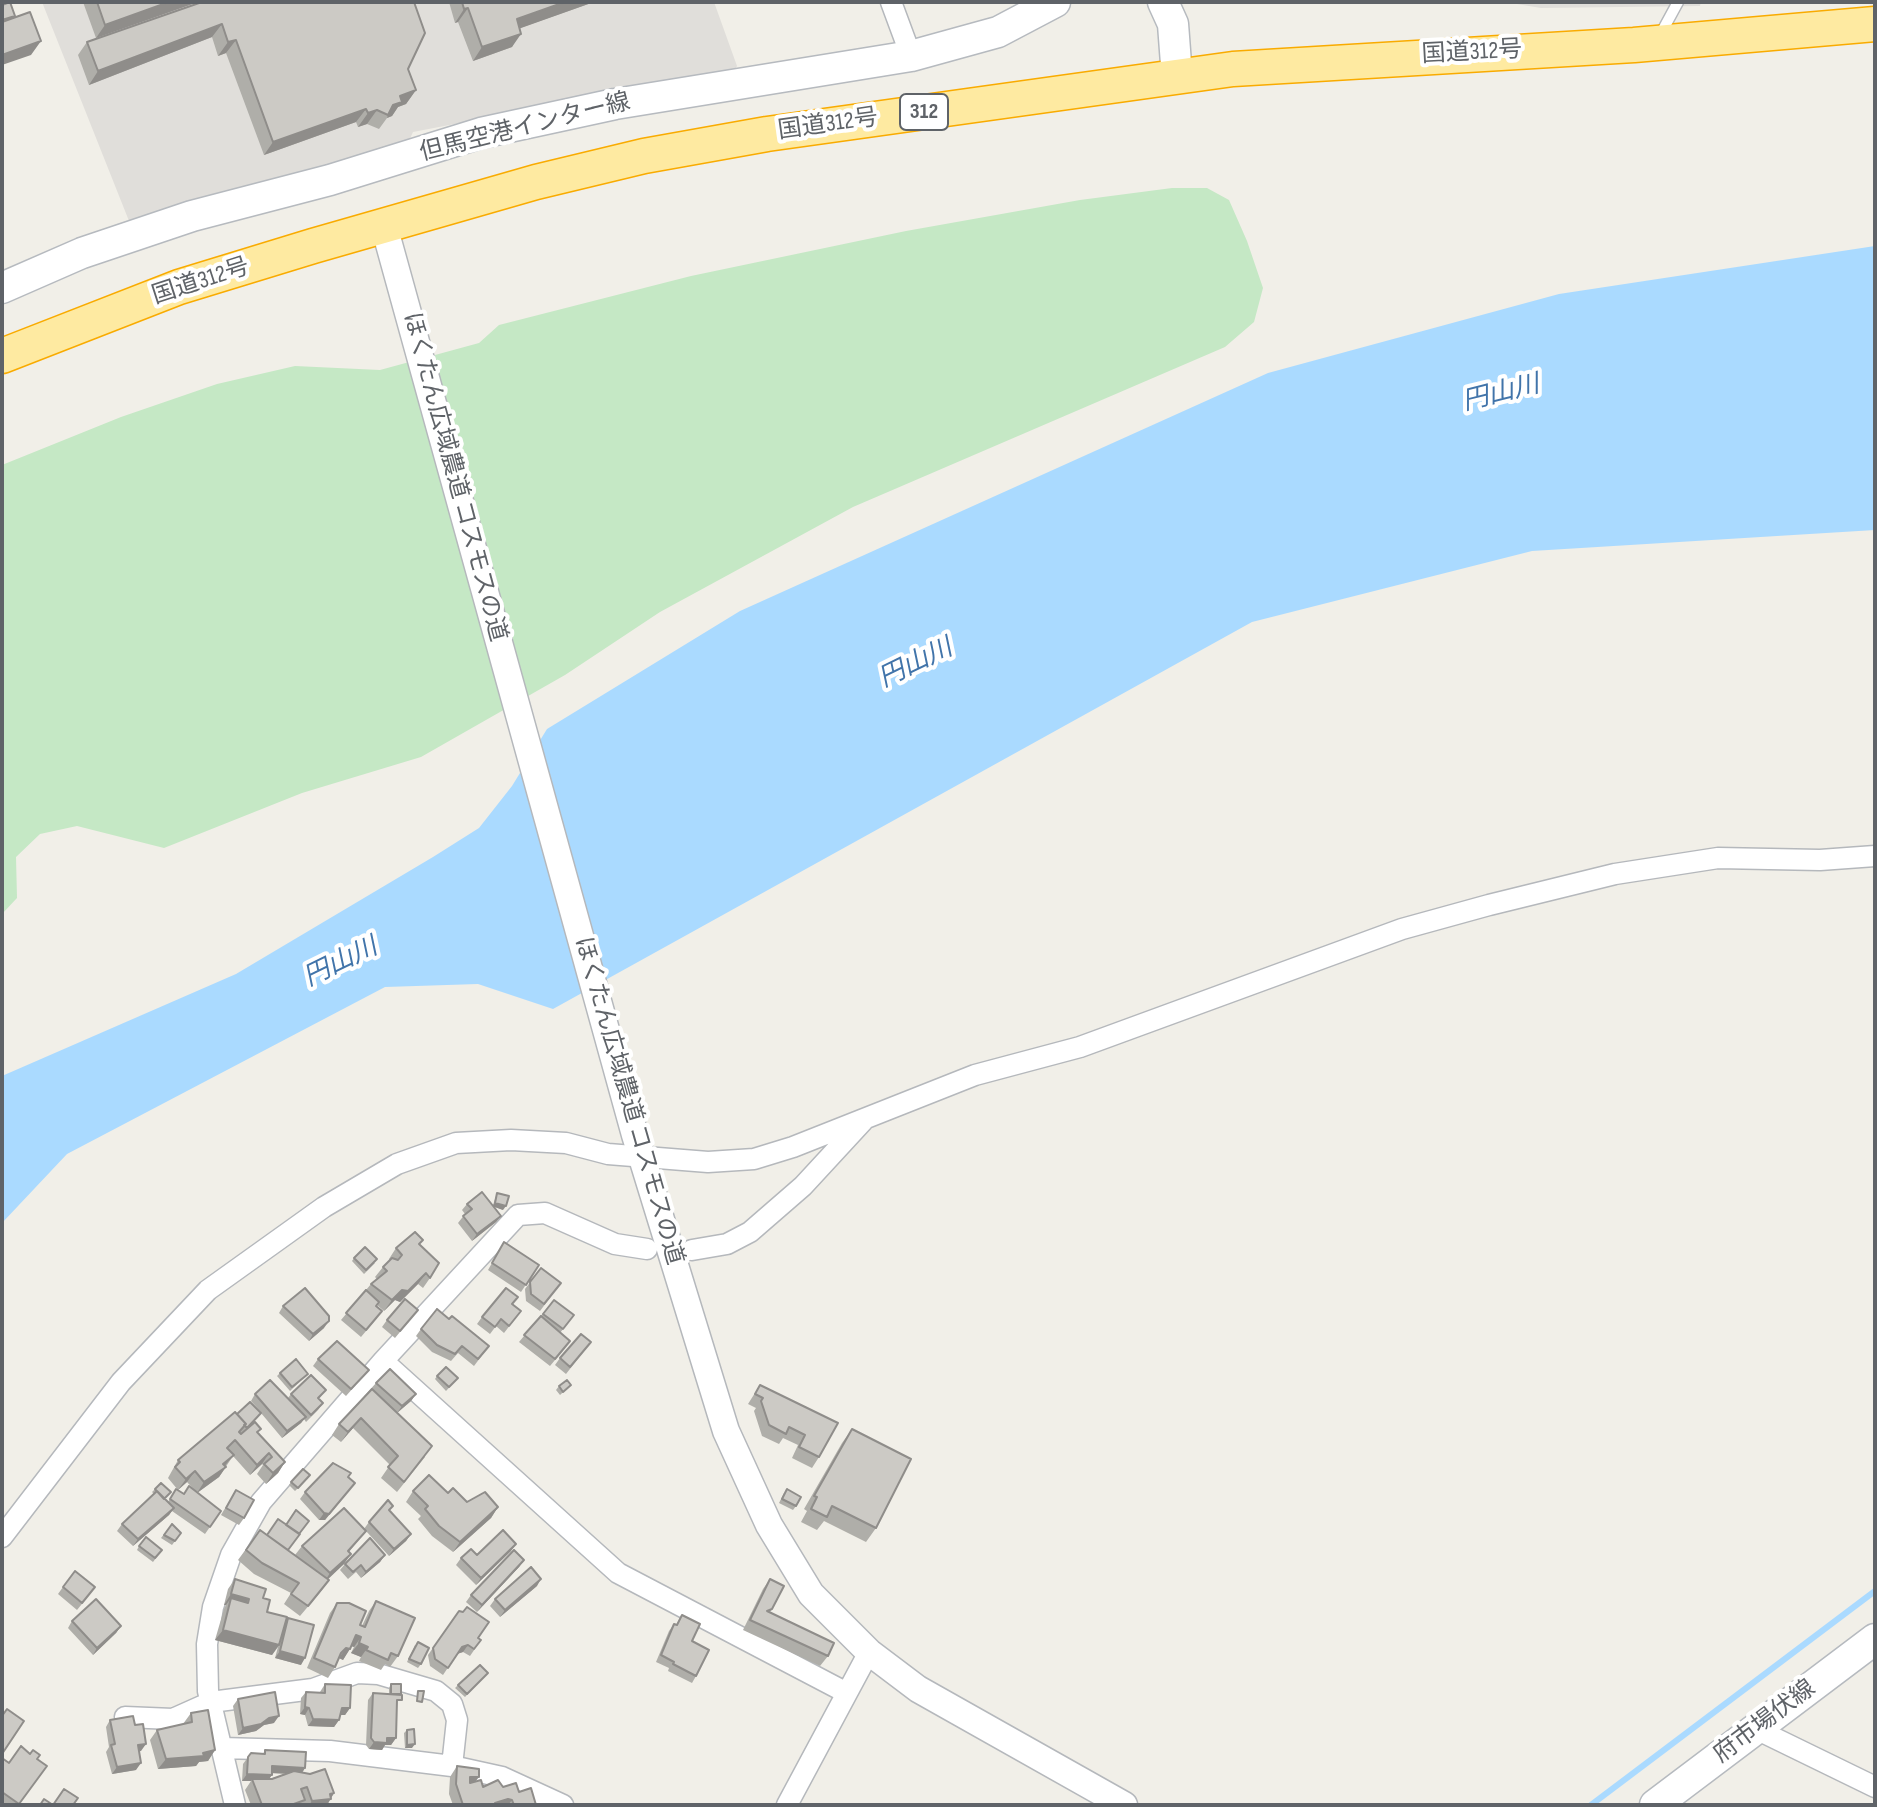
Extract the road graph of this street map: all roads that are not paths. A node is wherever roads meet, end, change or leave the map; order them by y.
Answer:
1 (891, 2) edge
2 (1055, 2) edge
3 (1163, 2) edge
4 (1678, 2) edge
5 (1875, 24) edge
6 (1656, 43) junction
7 (911, 56) junction
8 (1177, 77) junction
9 (384, 226) junction
10 (2, 288) edge
11 (2, 356) edge
12 (1875, 856) edge
13 (864, 1120) junction
14 (639, 1145) junction
15 (647, 1249) dead end
16 (692, 1250) dead end
17 (383, 1361) junction
18 (2, 1537) edge
19 (1875, 1639) edge
20 (869, 1652) junction
21 (845, 1692) junction
22 (211, 1702) junction
23 (125, 1717) edge
24 (1756, 1729) junction
25 (222, 1748) junction
26 (452, 1766) junction
27 (1875, 1787) edge
28 (235, 1805) edge
29 (563, 1805) edge
30 (787, 1805) edge
31 (1124, 1805) edge
32 (1655, 1805) edge

1 - 7 street
2 - 7 main road, 但馬空港インター線
3 - 8 main road
4 - 6 lane
5 - 6 highway, 国道312号 / 312
6 - 8 highway, 国道312号 / 312
7 - 10 main road, 但馬空港インター線
8 - 9 highway, 国道312号 / 312
9 - 11 highway, 国道312号 / 312
9 - 14 street, ほくたん広域農道 コスモスの道
12 - 13 street
13 - 14 street
13 - 16 street
14 - 18 street
14 - 20 street, ほくたん広域農道 コスモスの道
15 - 17 street
17 - 21 street
17 - 22 street
19 - 24 main road, 府市場伏線
20 - 21 street
20 - 31 street, ほくたん広域農道 コスモスの道
21 - 30 street
22 - 23 street
22 - 25 street
22 - 26 street
24 - 27 street
24 - 32 main road, 府市場伏線
25 - 26 street
25 - 28 street
26 - 29 street

